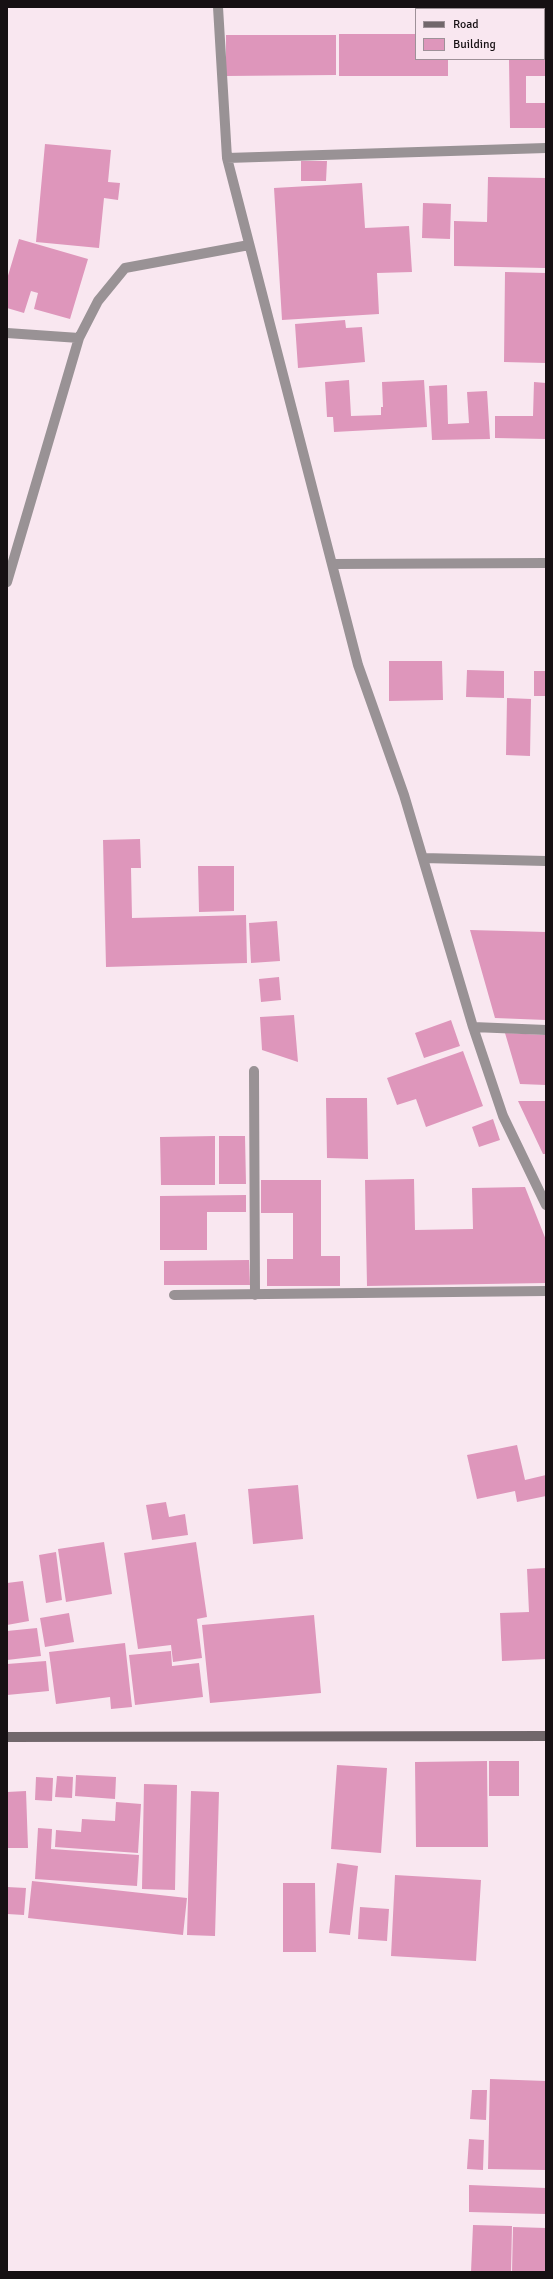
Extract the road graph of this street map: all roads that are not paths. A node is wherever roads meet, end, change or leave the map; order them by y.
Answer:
1 (218, 7) edge
2 (546, 148) edge
3 (227, 158) junction
4 (249, 245) junction
5 (7, 333) edge
6 (79, 338) junction
7 (546, 563) edge
8 (332, 564) junction
9 (7, 582) edge
10 (422, 858) junction
11 (546, 861) edge
12 (473, 1027) junction
13 (546, 1030) edge
14 (254, 1071) dead end
15 (546, 1205) edge
16 (546, 1291) edge
17 (174, 1295) dead end
18 (255, 1295) junction
19 (546, 1736) edge
20 (7, 1737) edge

1 - 3 street
2 - 3 street
3 - 4 street
4 - 6 street
4 - 8 street
5 - 6 street
6 - 9 street
7 - 8 street
8 - 10 street
10 - 11 street
10 - 12 street
12 - 13 street
12 - 15 street
14 - 18 street
16 - 18 street
17 - 18 street
19 - 20 main road

